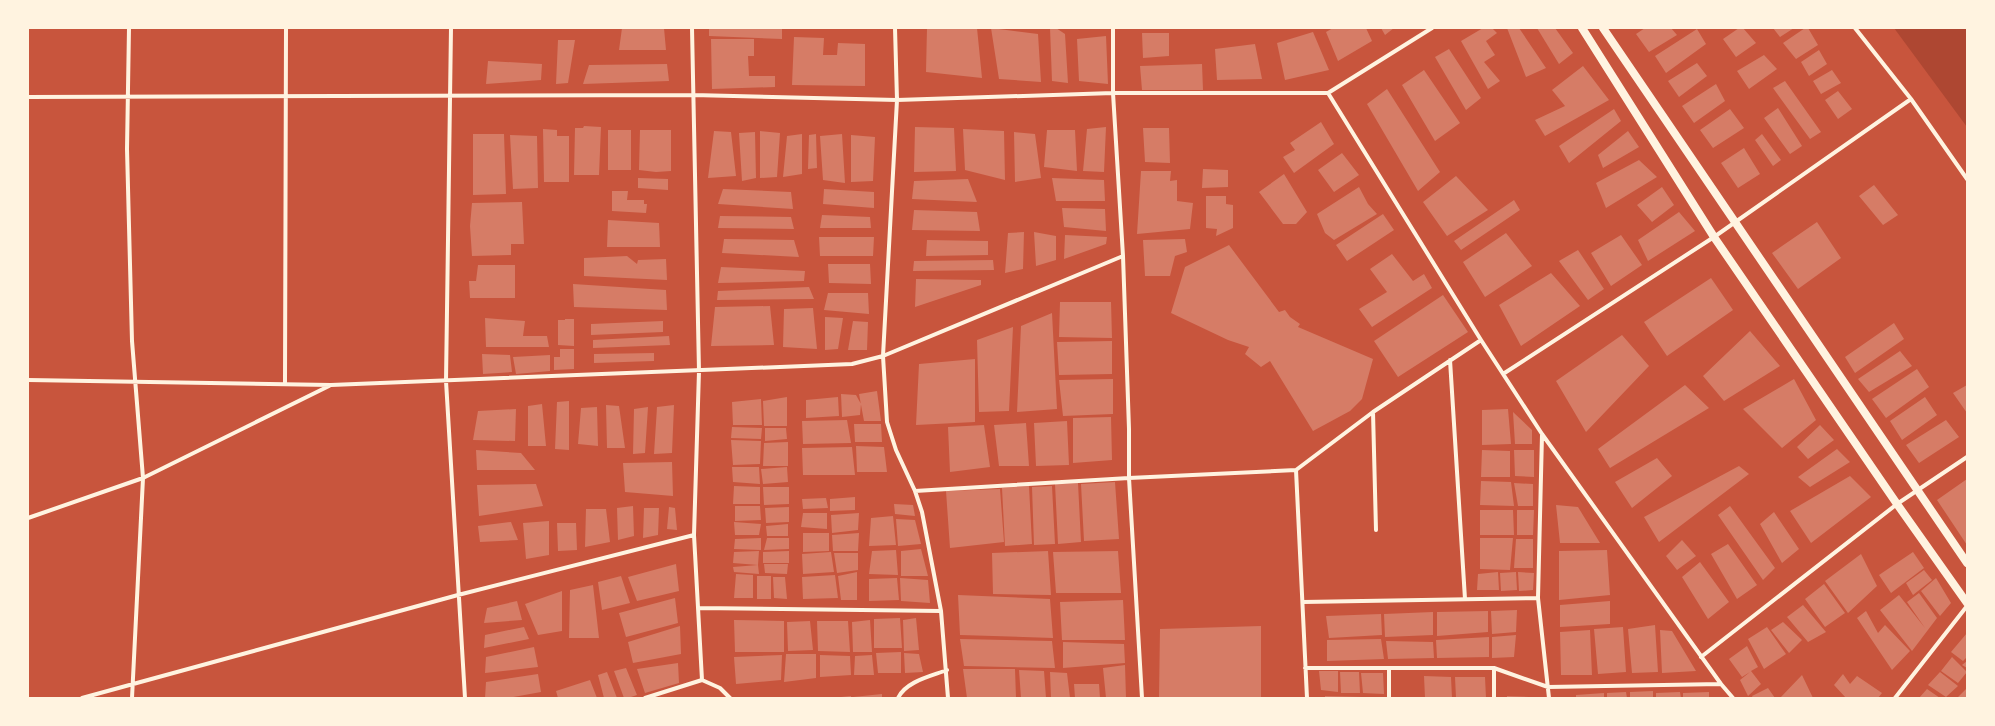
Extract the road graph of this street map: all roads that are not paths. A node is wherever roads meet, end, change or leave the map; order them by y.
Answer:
1 (129, 28) edge
2 (286, 28) edge
3 (451, 28) edge
4 (692, 28) edge
5 (895, 28) edge
6 (1113, 28) edge
7 (1432, 28) edge
8 (1582, 28) edge
9 (1603, 28) edge
10 (1855, 28) edge
11 (1113, 93) junction
12 (1328, 93) junction
13 (450, 95) junction
14 (693, 95) junction
15 (286, 96) junction
16 (28, 97) edge
17 (127, 97) junction
18 (1911, 99) junction
19 (896, 100) junction
20 (1967, 179) edge
21 (1735, 222) junction
22 (1714, 237) junction
23 (1123, 256) junction
24 (1481, 340) junction
25 (883, 356) junction
26 (1450, 360) junction
27 (699, 370) junction
28 (1503, 374) junction
29 (28, 380) edge
30 (446, 381) junction
31 (135, 382) junction
32 (284, 384) junction
33 (331, 384) junction
34 (1373, 412) junction
35 (1542, 434) junction
36 (1967, 457) edge
37 (1296, 470) junction
38 (143, 478) junction
39 (1129, 478) junction
40 (1918, 490) junction
41 (915, 491) junction
42 (1897, 504) junction
43 (28, 518) edge
44 (1376, 530) dead end
45 (694, 535) junction
46 (1967, 563) edge
47 (458, 595) junction
48 (1538, 598) junction
49 (1465, 599) junction
50 (1303, 602) junction
51 (1967, 603) edge
52 (1967, 606) edge
53 (698, 608) junction
54 (941, 611) junction
55 (1701, 657) junction
56 (1305, 668) junction
57 (1389, 668) junction
58 (1494, 668) junction
59 (947, 670) junction
60 (702, 680) junction
61 (132, 684) junction
62 (1721, 684) junction
63 (1548, 687) junction
64 (82, 698) edge
65 (132, 698) edge
66 (465, 698) edge
67 (645, 698) edge
68 (730, 698) edge
69 (898, 698) edge
70 (948, 698) edge
71 (1142, 698) edge
72 (1307, 698) edge
73 (1389, 698) edge
74 (1494, 698) edge
75 (1549, 698) edge
76 (1733, 698) edge
77 (1895, 698) edge

1 - 17 street
2 - 15 street
3 - 13 street
4 - 14 street
5 - 19 street
6 - 11 street
7 - 12 street
8 - 22 main road
9 - 21 main road
10 - 18 street
11 - 12 street
11 - 19 street
11 - 23 street
12 - 24 street
13 - 14 street
13 - 15 street
13 - 30 street
14 - 19 street
14 - 27 street
15 - 17 street
15 - 32 street
16 - 17 street
17 - 31 street
18 - 20 street
18 - 21 street
19 - 25 street
21 - 22 street
21 - 40 main road
22 - 28 street
22 - 42 main road
23 - 25 street
23 - 39 street
24 - 26 street
24 - 28 street
25 - 27 street
25 - 41 street
26 - 34 street
26 - 49 street
27 - 30 street
27 - 45 street
28 - 35 street
29 - 31 street
30 - 33 street
30 - 47 street
31 - 32 street
31 - 38 street
32 - 33 street
33 - 38 street
34 - 37 street
34 - 44 street
35 - 48 street
35 - 55 street
36 - 40 street
37 - 39 street
37 - 50 street
38 - 43 street
38 - 61 street
39 - 41 street
39 - 71 street
40 - 42 street
40 - 46 main road
41 - 54 street
42 - 51 main road
42 - 55 street
45 - 47 street
45 - 53 street
47 - 61 street
47 - 66 street
48 - 49 street
48 - 63 street
49 - 50 street
50 - 56 street
52 - 77 street
53 - 54 street
53 - 60 street
54 - 59 street
55 - 62 street
56 - 57 street
56 - 72 street
57 - 58 street
57 - 73 street
58 - 63 street
58 - 74 street
59 - 69 street
59 - 70 street
60 - 67 street
60 - 68 street
61 - 64 street
61 - 65 street
62 - 63 street
62 - 76 street
63 - 75 street

